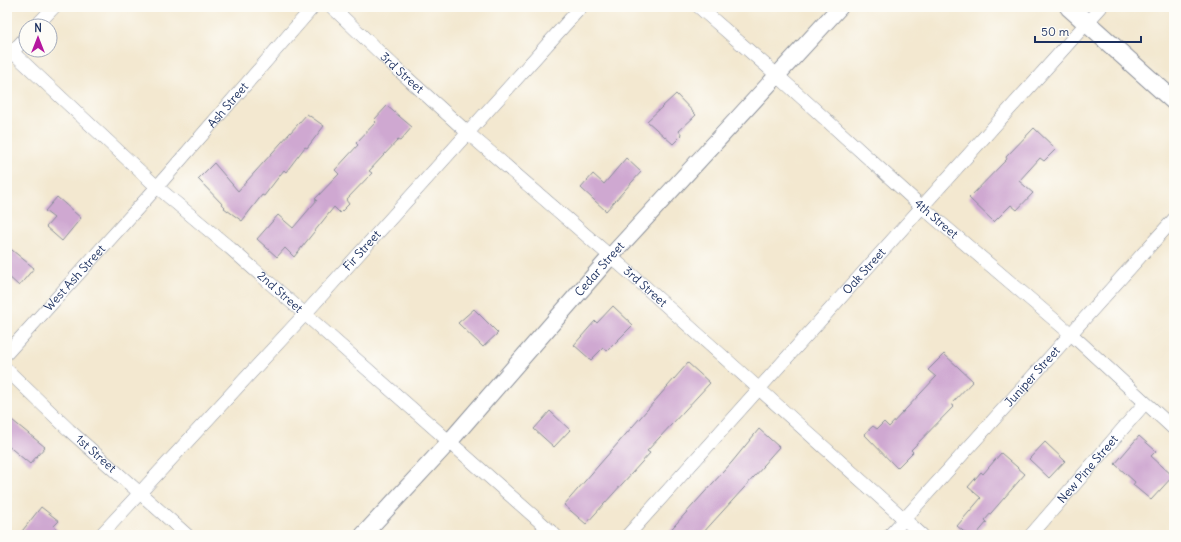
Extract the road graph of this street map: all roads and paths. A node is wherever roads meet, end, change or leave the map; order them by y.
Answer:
1 (54, 7) edge
2 (313, 7) edge
3 (332, 7) edge
4 (581, 7) edge
5 (699, 7) edge
6 (840, 7) edge
7 (1069, 7) edge
8 (1101, 7) edge
9 (44, 18) edge
10 (1086, 23) junction
11 (18, 45) edge
12 (9, 53) edge
13 (778, 76) junction
14 (1174, 101) edge
15 (468, 133) junction
16 (157, 187) junction
17 (142, 203) joint
18 (922, 206) junction
19 (1174, 219) edge
20 (610, 256) junction
21 (304, 315) junction
22 (1071, 334) junction
23 (7, 353) edge
24 (7, 370) edge
25 (759, 388) junction
26 (1145, 403) junction
27 (1174, 429) edge
28 (450, 441) junction
29 (140, 491) junction
30 (905, 519) junction
31 (101, 535) edge
32 (187, 535) edge
33 (363, 535) edge
34 (555, 535) edge
35 (628, 535) edge
36 (890, 535) edge
37 (922, 535) edge
38 (1031, 535) edge

1 - 9 street
2 - 16 street, Ash Street
3 - 15 street, 3rd Street
4 - 15 street, Fir Street
5 - 13 street, 4th Street
6 - 13 street, Cedar Street
7 - 10 main road
8 - 10 street, Oak Street
10 - 14 main road
10 - 18 street, Oak Street
11 - 12 street
12 - 16 street, 2nd Street
13 - 18 street, 4th Street
13 - 20 street, Cedar Street
15 - 20 street, 3rd Street
15 - 21 street, Fir Street
16 - 17 street, Ash Street
16 - 21 street, 2nd Street
17 - 23 street, West Ash Street
18 - 22 street, 4th Street
18 - 25 street, Oak Street
19 - 22 street, Juniper Street
20 - 25 street, 3rd Street
20 - 28 street, Cedar Street
21 - 28 street, 2nd Street
21 - 29 street, Fir Street
22 - 26 street, 4th Street
22 - 30 street, Juniper Street
24 - 29 street, 1st Street
25 - 30 street, 3rd Street
25 - 35 street, Oak Street
26 - 27 street, 4th Street
26 - 38 street, New Pine Street
28 - 33 street, Cedar Street
28 - 34 street, 2nd Street
29 - 31 street, Fir Street
29 - 32 street, 1st Street
30 - 36 street, Juniper Street
30 - 37 street, 3rd Street

